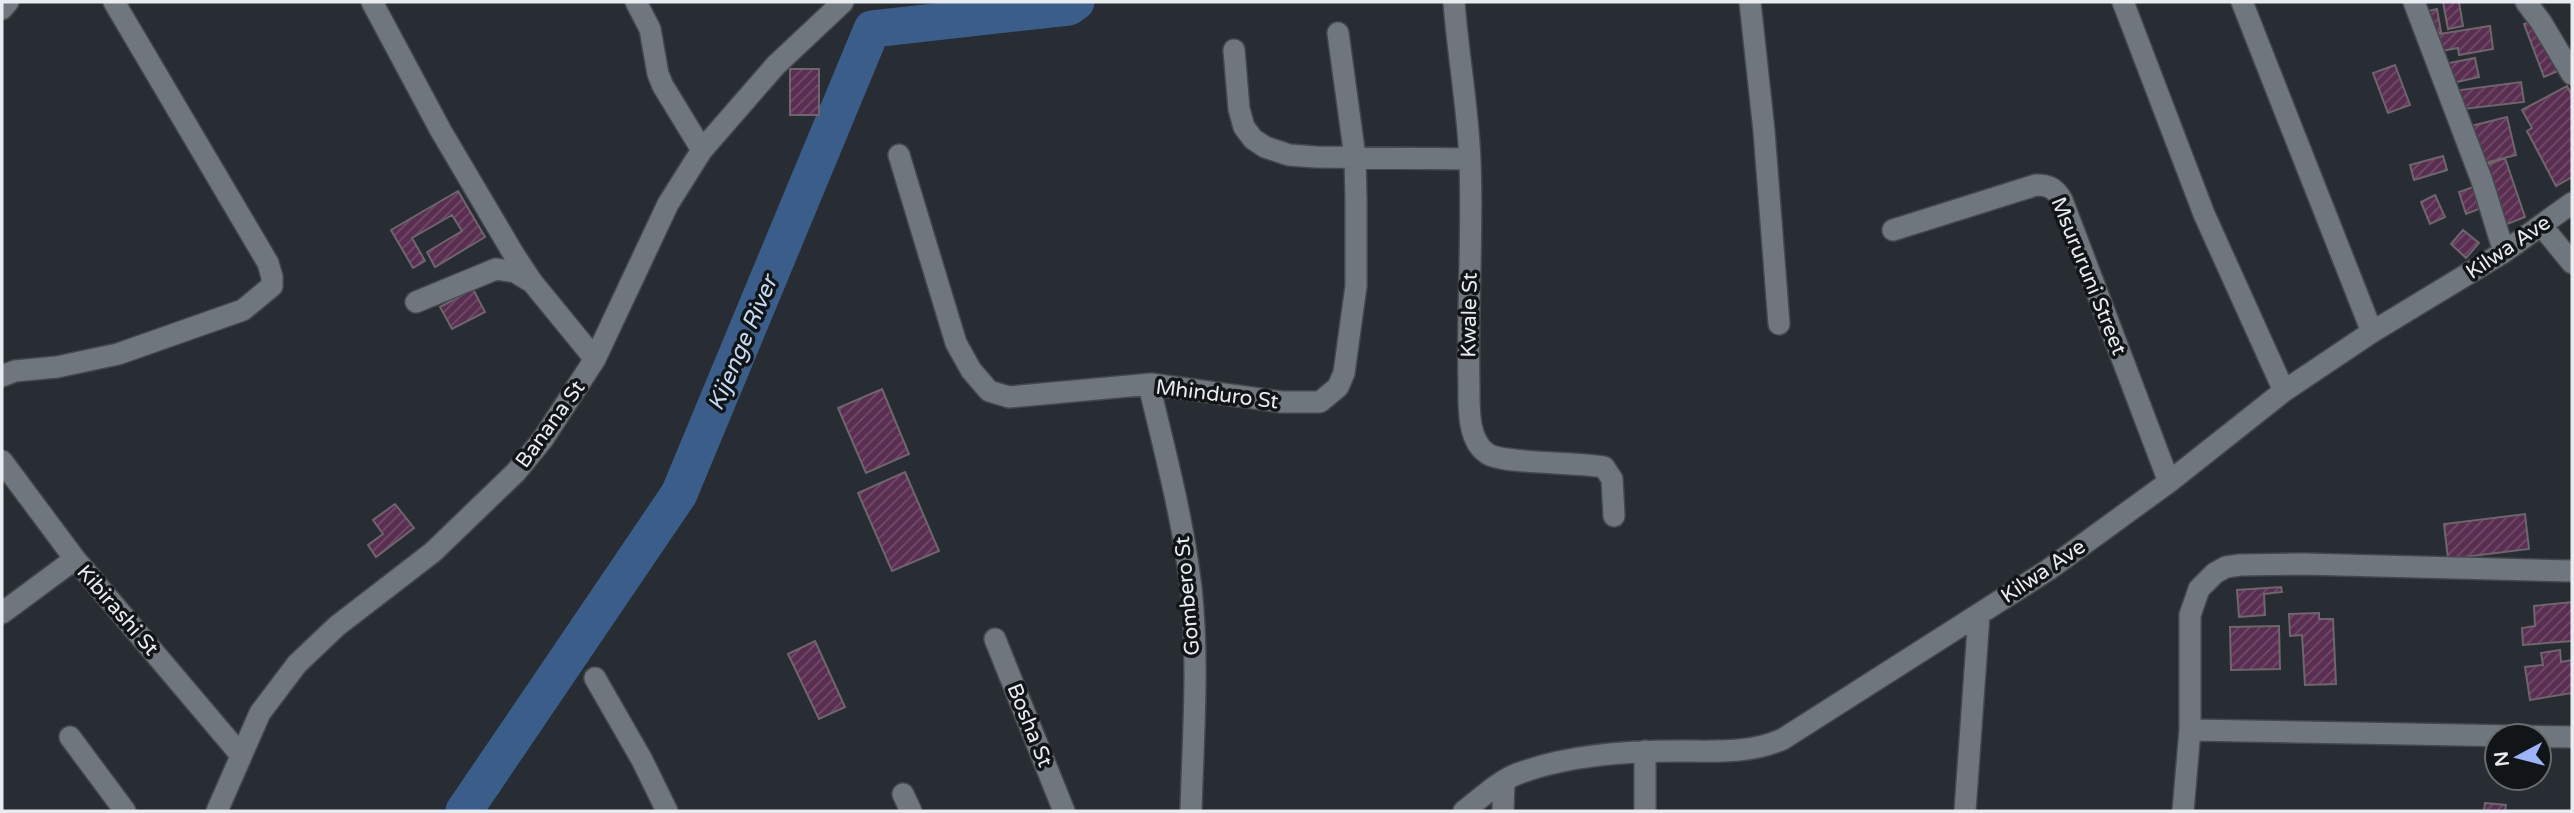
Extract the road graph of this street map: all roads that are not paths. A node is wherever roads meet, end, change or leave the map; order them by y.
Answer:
1 (8, 2) edge
2 (114, 2) edge
3 (372, 2) edge
4 (636, 2) edge
5 (842, 2) edge
6 (1454, 2) edge
7 (1750, 2) edge
8 (2123, 2) edge
9 (2242, 2) edge
10 (2414, 2) edge
11 (2526, 2) edge
12 (2, 9) edge
13 (1338, 33) dead end
14 (1234, 50) dead end
15 (2572, 74) edge
16 (702, 150) junction
17 (899, 155) dead end
18 (1355, 157) junction
19 (1470, 159) junction
20 (2572, 203) edge
21 (2542, 226) junction
22 (1893, 230) dead end
23 (2504, 253) junction
24 (2572, 263) edge
25 (532, 282) junction
26 (416, 302) dead end
27 (1779, 324) dead end
28 (2372, 332) junction
29 (595, 359) junction
30 (2, 376) edge
31 (1149, 385) junction
32 (2284, 391) junction
33 (2, 461) edge
34 (2169, 482) junction
35 (1614, 516) dead end
36 (75, 559) junction
37 (2572, 571) edge
38 (2, 613) edge
39 (1979, 615) junction
40 (995, 639) dead end
41 (595, 678) dead end
42 (2190, 730) junction
43 (70, 737) dead end
44 (2572, 737) edge
45 (1645, 751) junction
46 (240, 754) junction
47 (1504, 781) junction
48 (125, 811) edge
49 (217, 811) edge
50 (667, 811) edge
51 (1064, 811) edge
52 (1191, 811) edge
53 (1464, 811) edge
54 (1503, 811) edge
55 (1645, 811) edge
56 (1965, 811) edge
57 (2183, 811) edge

1 - 12 street
2 - 30 street
3 - 25 street
4 - 16 street
5 - 16 street, Banana St
6 - 19 street, Kwale St
7 - 27 street
8 - 32 street
9 - 28 street
10 - 23 street
11 - 15 street
13 - 18 street, Mhinduro St
14 - 18 street
16 - 29 street, Banana St
17 - 31 street, Mhinduro St
18 - 19 street
18 - 31 street, Mhinduro St
19 - 35 street, Kwale St
20 - 21 street, Kilwa Ave
21 - 23 street, Kilwa Ave
21 - 24 street
22 - 34 street, Msururuni Street
23 - 28 street, Kilwa Ave
25 - 26 street
25 - 29 street
28 - 32 street, Kilwa Ave
29 - 46 street, Banana St
31 - 52 street, Gombero St
32 - 34 street, Kilwa Ave
33 - 36 street, Kibirashi St
34 - 39 street, Kilwa Ave
36 - 38 street
36 - 46 street, Kibirashi St
37 - 42 street
39 - 45 street, Kilwa Ave
39 - 56 street
40 - 51 street, Bosha St
41 - 50 street
42 - 44 street
42 - 57 street
43 - 48 street
45 - 47 street, Kilwa Ave
45 - 55 street
46 - 49 street, Banana St
47 - 53 street, Kilwa Ave
47 - 54 street

